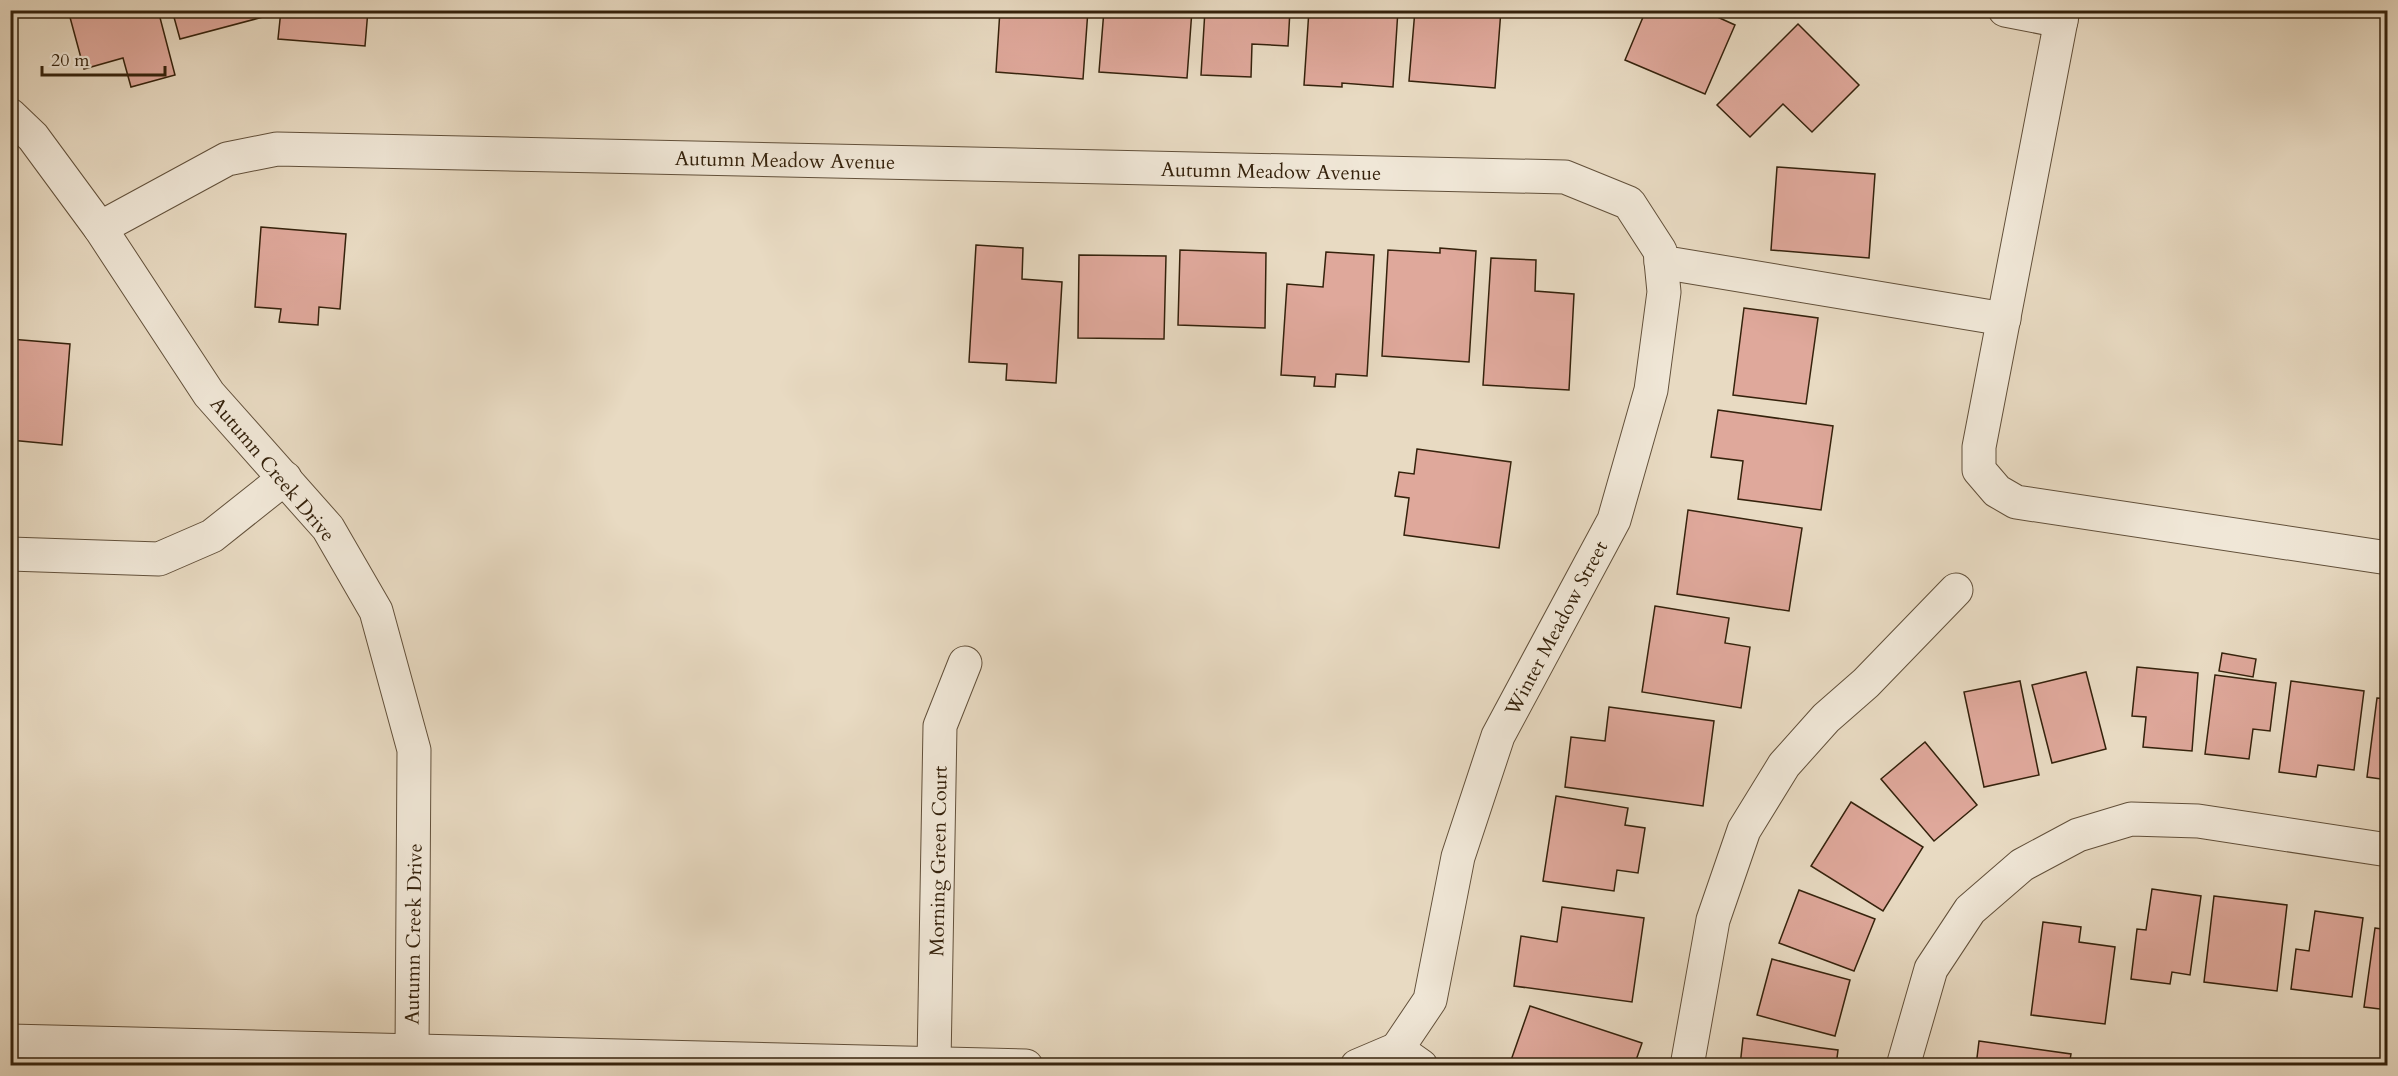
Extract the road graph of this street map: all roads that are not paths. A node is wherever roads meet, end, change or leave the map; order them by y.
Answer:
1 (2005, 10) edge
2 (2062, 16) edge
3 (10, 115) edge
4 (1629, 203) joint
5 (100, 228) junction
6 (1661, 262) junction
7 (2004, 319) junction
8 (285, 478) junction
9 (10, 554) edge
10 (2388, 558) edge
11 (1956, 590) dead end
12 (965, 663) dead end
13 (2388, 850) edge
14 (10, 1041) edge
15 (412, 1051) junction
16 (1409, 1057) edge
17 (934, 1064) junction
18 (1026, 1065) edge
19 (1357, 1065) edge
20 (1688, 1065) edge
21 (1904, 1065) edge

1 - 2 street
2 - 7 street
3 - 5 street
4 - 5 street, Autumn Meadow Avenue
4 - 6 street, Winter Meadow Street
5 - 8 street, Autumn Creek Drive
6 - 7 street
6 - 16 street, Winter Meadow Street
7 - 10 street
8 - 9 street
8 - 15 street, Autumn Creek Drive
11 - 20 street
12 - 17 street, Morning Green Court
13 - 21 street
14 - 15 street
15 - 17 street
16 - 19 street
17 - 18 street

